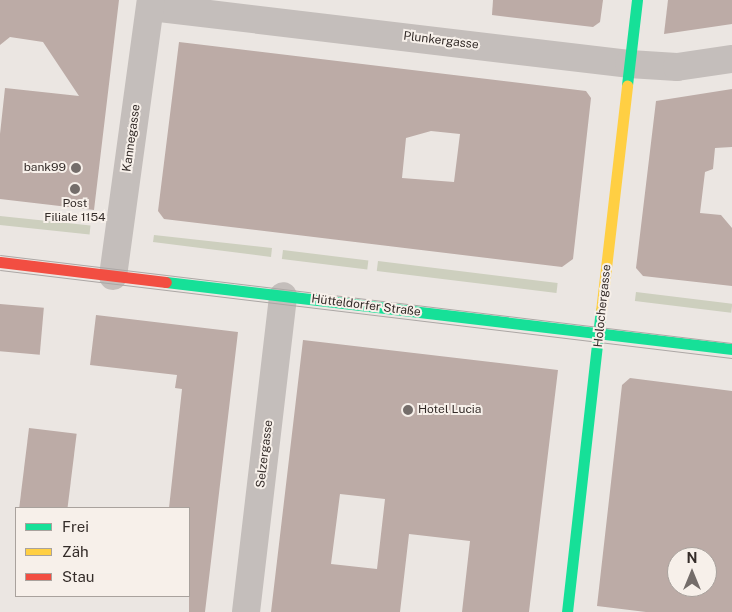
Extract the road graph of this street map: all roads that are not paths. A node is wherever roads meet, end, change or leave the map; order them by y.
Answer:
1 (637, 0) edge
2 (151, 3) edge
3 (732, 59) edge
4 (629, 64) junction
5 (0, 262) edge
6 (113, 276) junction
7 (283, 296) junction
8 (600, 335) junction
9 (732, 350) edge
10 (246, 612) edge
11 (567, 612) edge

1 - 4 main road, Holochergasse
2 - 4 street, Plunkergasse
2 - 6 street, Kannegasse
3 - 4 street, Plunkergasse
4 - 8 main road, Holochergasse
5 - 6 main road, Hütteldorfer Straße
6 - 7 main road, Hütteldorfer Straße
7 - 8 main road, Hütteldorfer Straße
7 - 10 street, Selzergasse
8 - 9 main road, Hütteldorfer Straße
8 - 11 main road, Holochergasse

